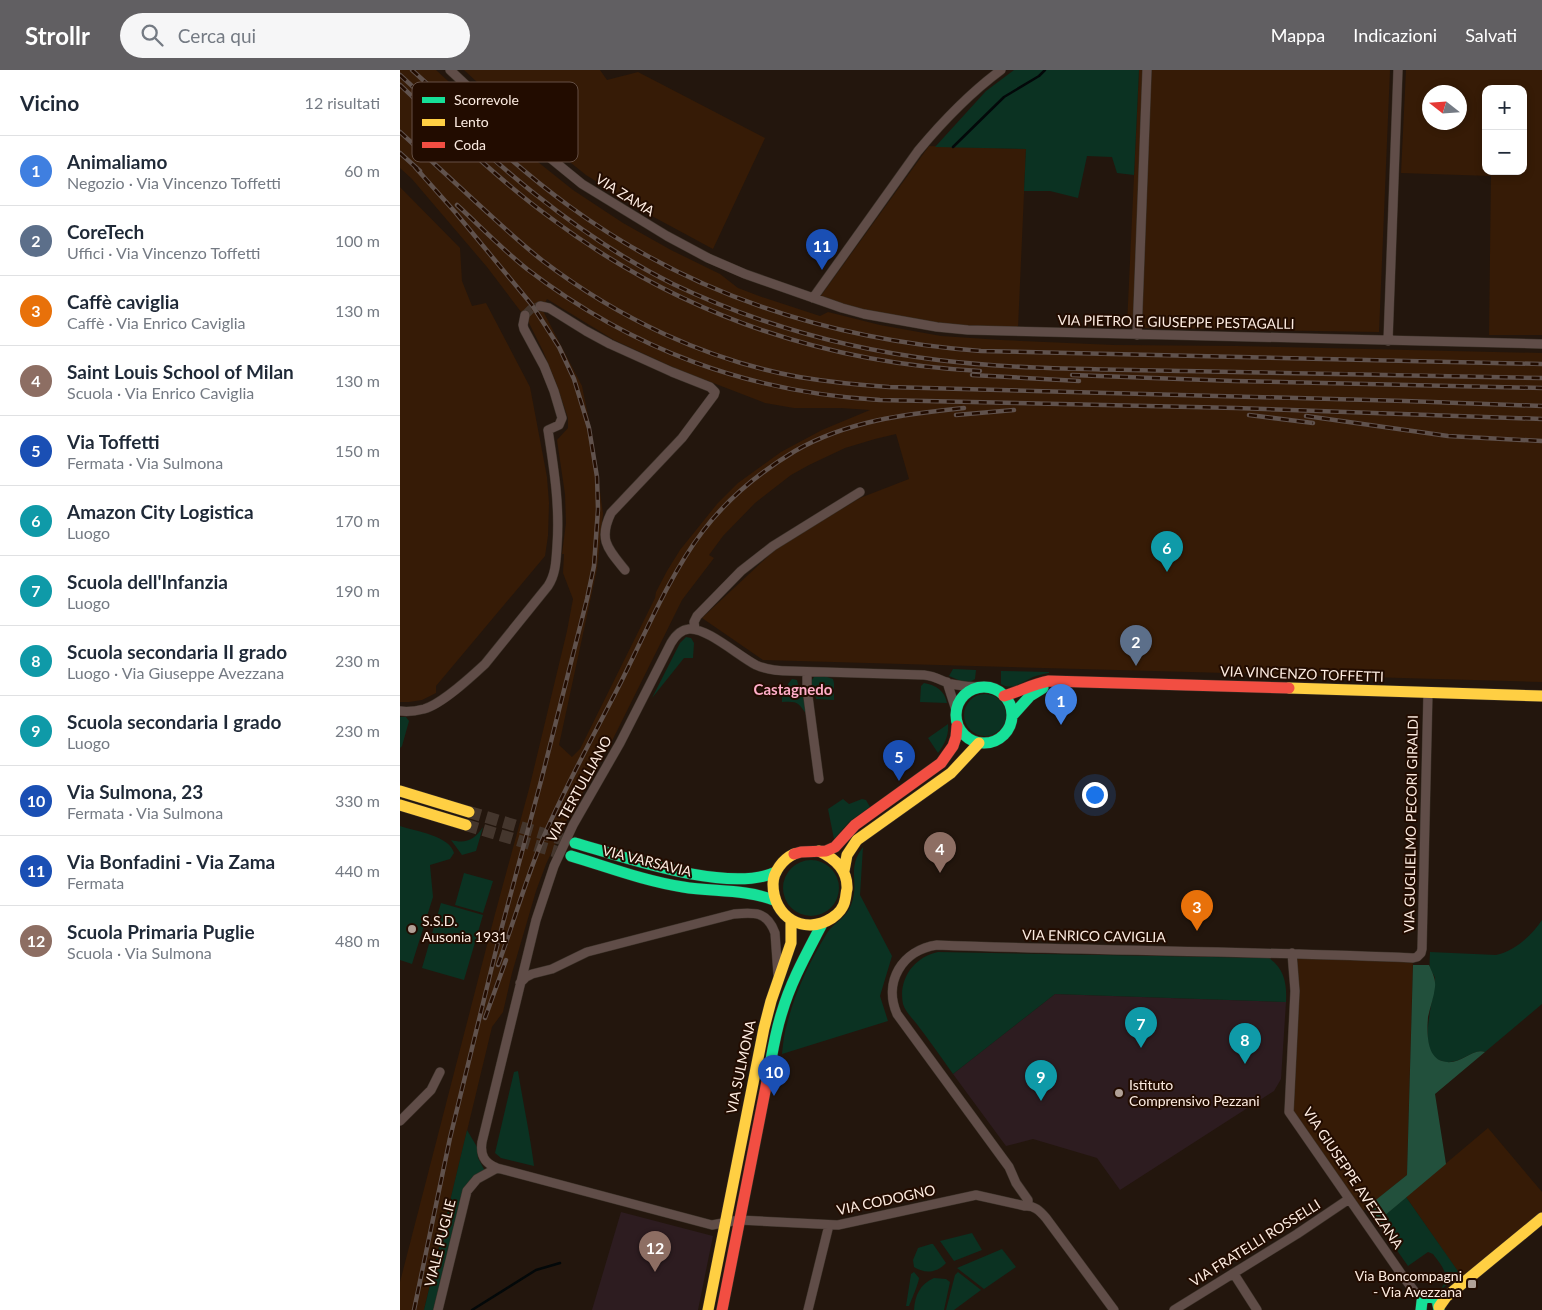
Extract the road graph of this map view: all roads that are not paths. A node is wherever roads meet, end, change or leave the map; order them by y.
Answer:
1 (450, 70) edge
2 (1001, 70) edge
3 (1147, 70) edge
4 (1398, 70) edge
5 (463, 82) edge
6 (555, 162) edge
7 (813, 298) junction
8 (540, 306) dead end
9 (524, 315) dead end
10 (1137, 334) junction
11 (1388, 341) junction
12 (1542, 344) edge
13 (860, 492) dead end
14 (625, 570) dead end
15 (695, 629) junction
16 (806, 672) junction
17 (947, 682) junction
18 (1062, 682) junction
19 (980, 687) junction
20 (1428, 693) junction
21 (1004, 696) junction
22 (1542, 696) edge
23 (956, 710) junction
24 (400, 711) edge
25 (1012, 716) junction
26 (957, 726) junction
27 (978, 743) junction
28 (819, 779) dead end
29 (400, 791) edge
30 (400, 806) edge
31 (470, 812) tunnel mouth
32 (466, 825) tunnel mouth
33 (575, 843) tunnel mouth
34 (819, 851) junction
35 (571, 856) tunnel mouth
36 (776, 872) junction
37 (844, 872) junction
38 (774, 900) junction
39 (791, 920) junction
40 (822, 924) junction
41 (1292, 953) junction
42 (1420, 955) joint
43 (778, 980) junction
44 (520, 984) junction
45 (440, 1072) dead end
46 (400, 1121) edge
47 (497, 1168) junction
48 (1349, 1199) junction
49 (1032, 1207) junction
50 (1542, 1218) edge
51 (739, 1220) junction
52 (725, 1223) junction
53 (829, 1225) junction
54 (1234, 1274) junction
55 (1420, 1301) edge
56 (1439, 1308) edge
57 (438, 1310) edge
58 (708, 1310) edge
59 (722, 1310) edge
60 (808, 1310) edge
61 (1114, 1310) edge
62 (1174, 1310) edge
63 (1257, 1310) edge

1 - 5 street, VIA ZAMA
2 - 7 street
3 - 10 street
4 - 11 street
6 - 7 street, VIA ZAMA
7 - 10 street, VIA PIETRO E GIUSEPPE PESTAGALLI
8 - 14 street
9 - 24 street
10 - 11 street, VIA PIETRO E GIUSEPPE PESTAGALLI
11 - 12 street, VIA PIETRO E GIUSEPPE PESTAGALLI
13 - 15 street
15 - 16 street
15 - 44 street, VIA TERTULLIANO
16 - 17 street
16 - 28 street
17 - 19 street
17 - 23 street
18 - 20 street, VIA VINCENZO TOFFETTI
18 - 21 street, VIA VINCENZO TOFFETTI
18 - 25 street, VIA VINCENZO TOFFETTI
19 - 21 street
19 - 23 street
20 - 22 street, VIA VINCENZO TOFFETTI
20 - 42 street, VIA GUGLIELMO PECORI GIRALDI
21 - 25 street
23 - 26 street
25 - 27 street, VIA VINCENZO TOFFETTI
26 - 27 street
26 - 34 street
27 - 37 street, VIA SULMONA
29 - 31 street
30 - 32 street
33 - 36 street, VIA VARSAVIA
34 - 36 street
34 - 37 street
35 - 38 street, VIA VARSAVIA
36 - 38 street
37 - 40 street, VIA SULMONA
38 - 39 street
39 - 40 street
39 - 43 street, VIA SULMONA
40 - 51 street, VIA SULMONA
41 - 42 street, VIA ENRICO CAVIGLIA
41 - 48 street, VIA GIUSEPPE AVEZZANA
41 - 49 street, VIA ENRICO CAVIGLIA
43 - 44 street
43 - 52 street, VIA SULMONA
44 - 47 street, VIA TERTULLIANO
45 - 46 street
47 - 52 street
47 - 57 street, VIALE PUGLIE
48 - 54 street, VIA FRATELLI ROSSELLI
48 - 55 street, VIA GIUSEPPE AVEZZANA
49 - 53 street, VIA CODOGNO
49 - 61 street
50 - 56 street
51 - 52 street
51 - 53 street, VIA CODOGNO
51 - 59 street, VIA SULMONA
52 - 58 street, VIA SULMONA
53 - 60 street
54 - 62 street, VIA FRATELLI ROSSELLI
54 - 63 street
55 - 56 street, VIA GIUSEPPE AVEZZANA

